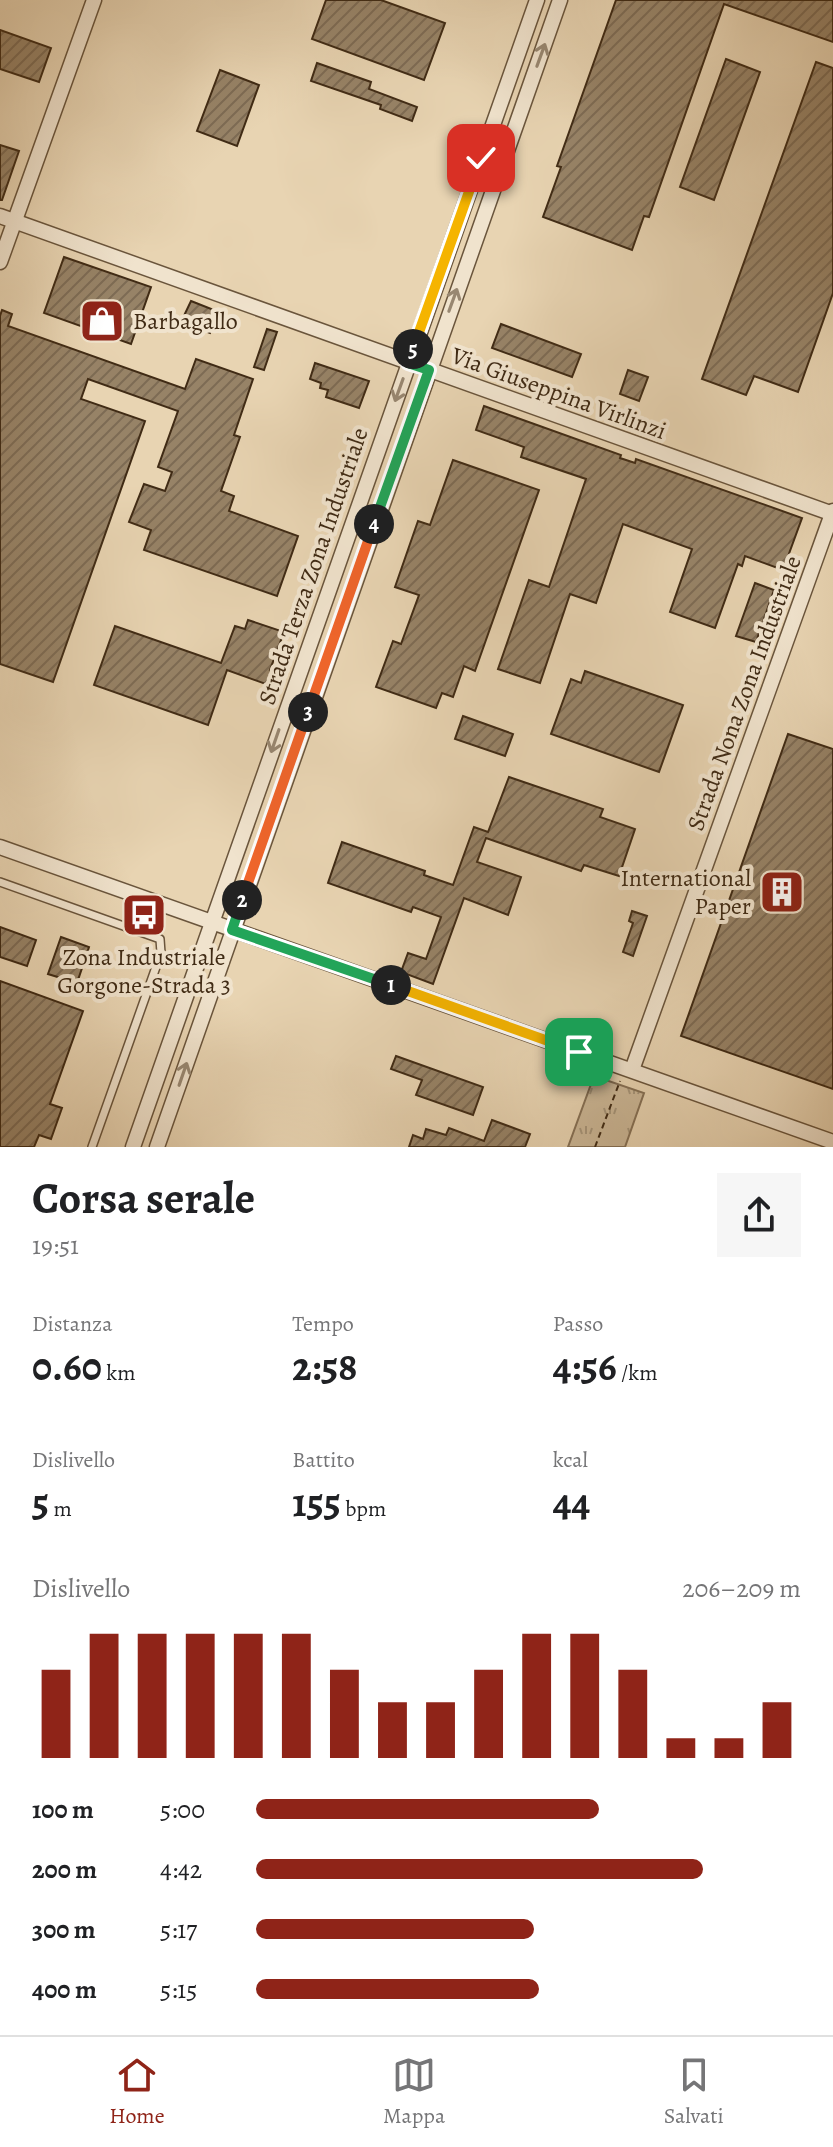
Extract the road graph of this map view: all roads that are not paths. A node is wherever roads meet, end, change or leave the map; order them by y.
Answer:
1 (94, 0) edge
2 (537, 0) edge
3 (560, 0) edge
4 (7, 219) edge
5 (0, 262) edge
6 (408, 363) junction
7 (429, 370) junction
8 (833, 513) edge
9 (0, 847) edge
10 (0, 882) edge
11 (210, 922) junction
12 (232, 930) junction
13 (629, 1069) junction
14 (833, 1142) edge
15 (92, 1147) edge
16 (133, 1147) edge
17 (157, 1147) edge

1 - 4 street
2 - 6 street, Strada Terza Zona Industriale
7 -> 3 street, Strada Terza Zona Industriale
4 - 5 street
4 - 6 street, Via Giuseppina Virlinzi
6 - 7 street, Via Giuseppina Virlinzi
6 -> 11 street, Strada Terza Zona Industriale
7 - 8 street, Via Giuseppina Virlinzi
7 - 12 street, Strada Terza Zona Industriale
8 - 13 street, Strada Nona Zona Industriale
9 - 11 street
10 - 15 lane
11 - 12 street
11 - 16 street, Strada Terza Zona Industriale
12 - 13 street
17 -> 12 street, Strada Terza Zona Industriale
13 - 14 street

